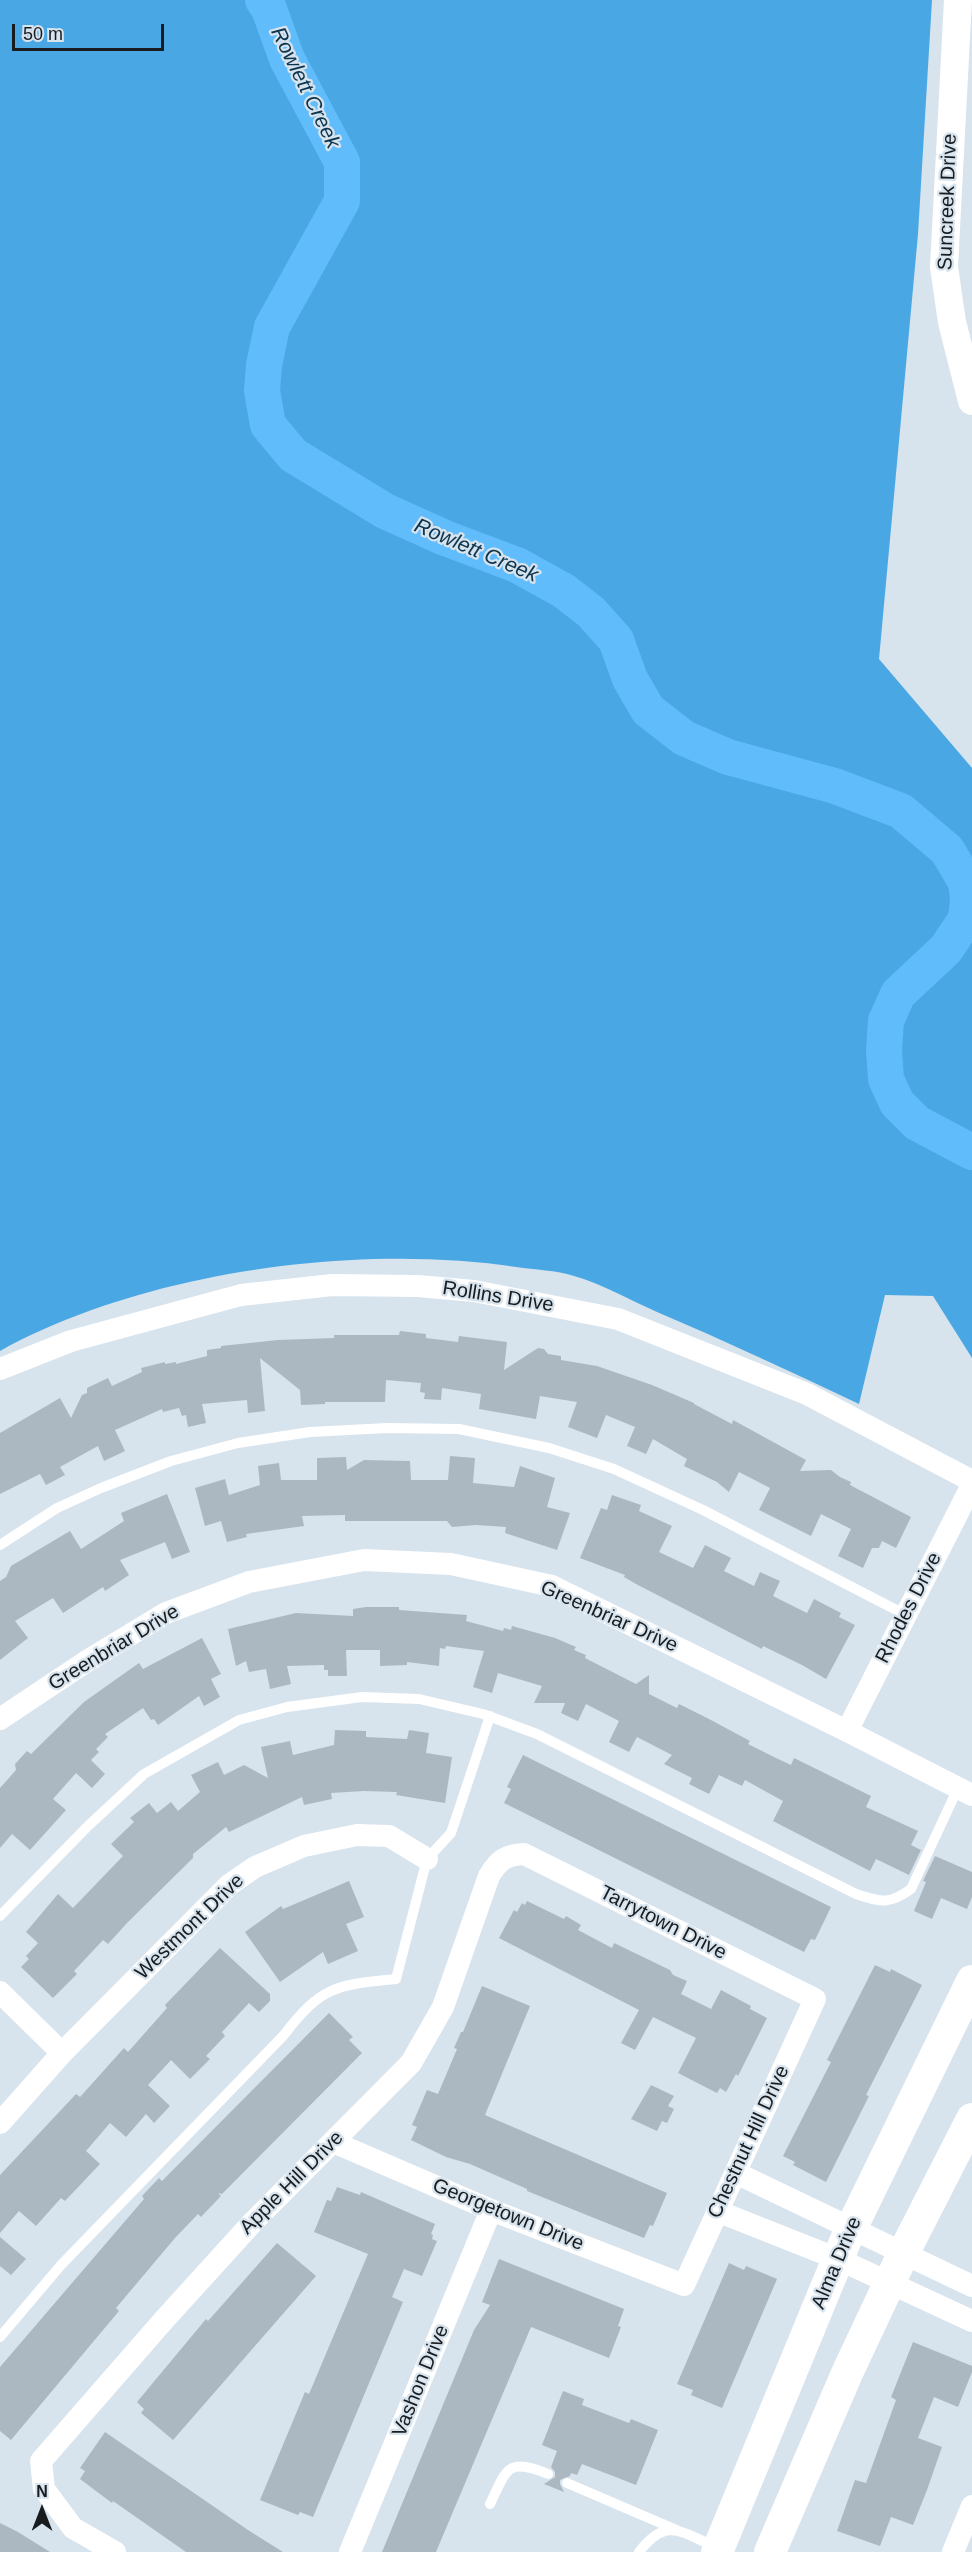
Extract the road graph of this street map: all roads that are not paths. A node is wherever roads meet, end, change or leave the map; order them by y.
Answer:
1 (958, 0) edge
2 (972, 401) edge
3 (0, 1369) edge
4 (972, 1481) edge
5 (972, 1485) edge
6 (0, 1545) edge
7 (906, 1615) junction
8 (490, 1716) junction
9 (0, 1719) edge
10 (847, 1731) junction
11 (965, 1792) edge
12 (509, 1855) joint
13 (427, 1859) junction
14 (0, 1916) edge
15 (972, 1981) edge
16 (0, 1992) edge
17 (814, 1999) joint
18 (62, 2053) junction
19 (972, 2119) edge
20 (0, 2123) edge
21 (333, 2142) junction
22 (736, 2174) junction
23 (491, 2210) junction
24 (717, 2211) junction
25 (851, 2228) junction
26 (903, 2254) junction
27 (838, 2259) junction
28 (890, 2283) junction
29 (684, 2285) joint
30 (972, 2286) edge
31 (972, 2321) edge
32 (0, 2337) edge
33 (548, 2474) dead end
34 (567, 2482) dead end
35 (490, 2504) dead end
36 (972, 2506) edge
37 (679, 2531) junction
38 (722, 2551) edge
39 (115, 2552) edge
40 (350, 2552) edge
41 (639, 2552) edge
42 (770, 2552) edge
43 (953, 2552) edge

1 - 2 street, Suncreek Drive
3 - 4 street, Rollins Drive
5 - 7 street, Rhodes Drive
6 - 7 lane
7 - 10 street, Rhodes Drive
8 - 11 lane
8 - 13 lane
8 - 14 lane
9 - 10 street, Greenbriar Drive
10 - 11 street, Greenbriar Drive
12 - 17 street, Tarrytown Drive
12 - 21 street, Apple Hill Drive
13 - 18 street, Westmont Drive
13 - 32 lane
15 - 25 main road, Alma Drive
16 - 18 street
17 - 22 street, Chestnut Hill Drive
18 - 20 street, Westmont Drive
19 - 26 main road
21 - 23 street, Georgetown Drive
21 - 39 street, Apple Hill Drive
22 - 24 street, Chestnut Hill Drive
22 - 25 street
23 - 29 street, Georgetown Drive
23 - 40 street, Vashon Drive
24 - 27 street
24 - 29 street, Chestnut Hill Drive
25 - 26 street
25 - 27 main road, Alma Drive
26 - 28 main road
26 - 30 street
27 - 28 street
27 - 38 main road, Alma Drive
28 - 31 street
28 - 42 main road
33 - 35 lane
34 - 37 lane
36 - 43 street
37 - 38 lane
37 - 41 lane

